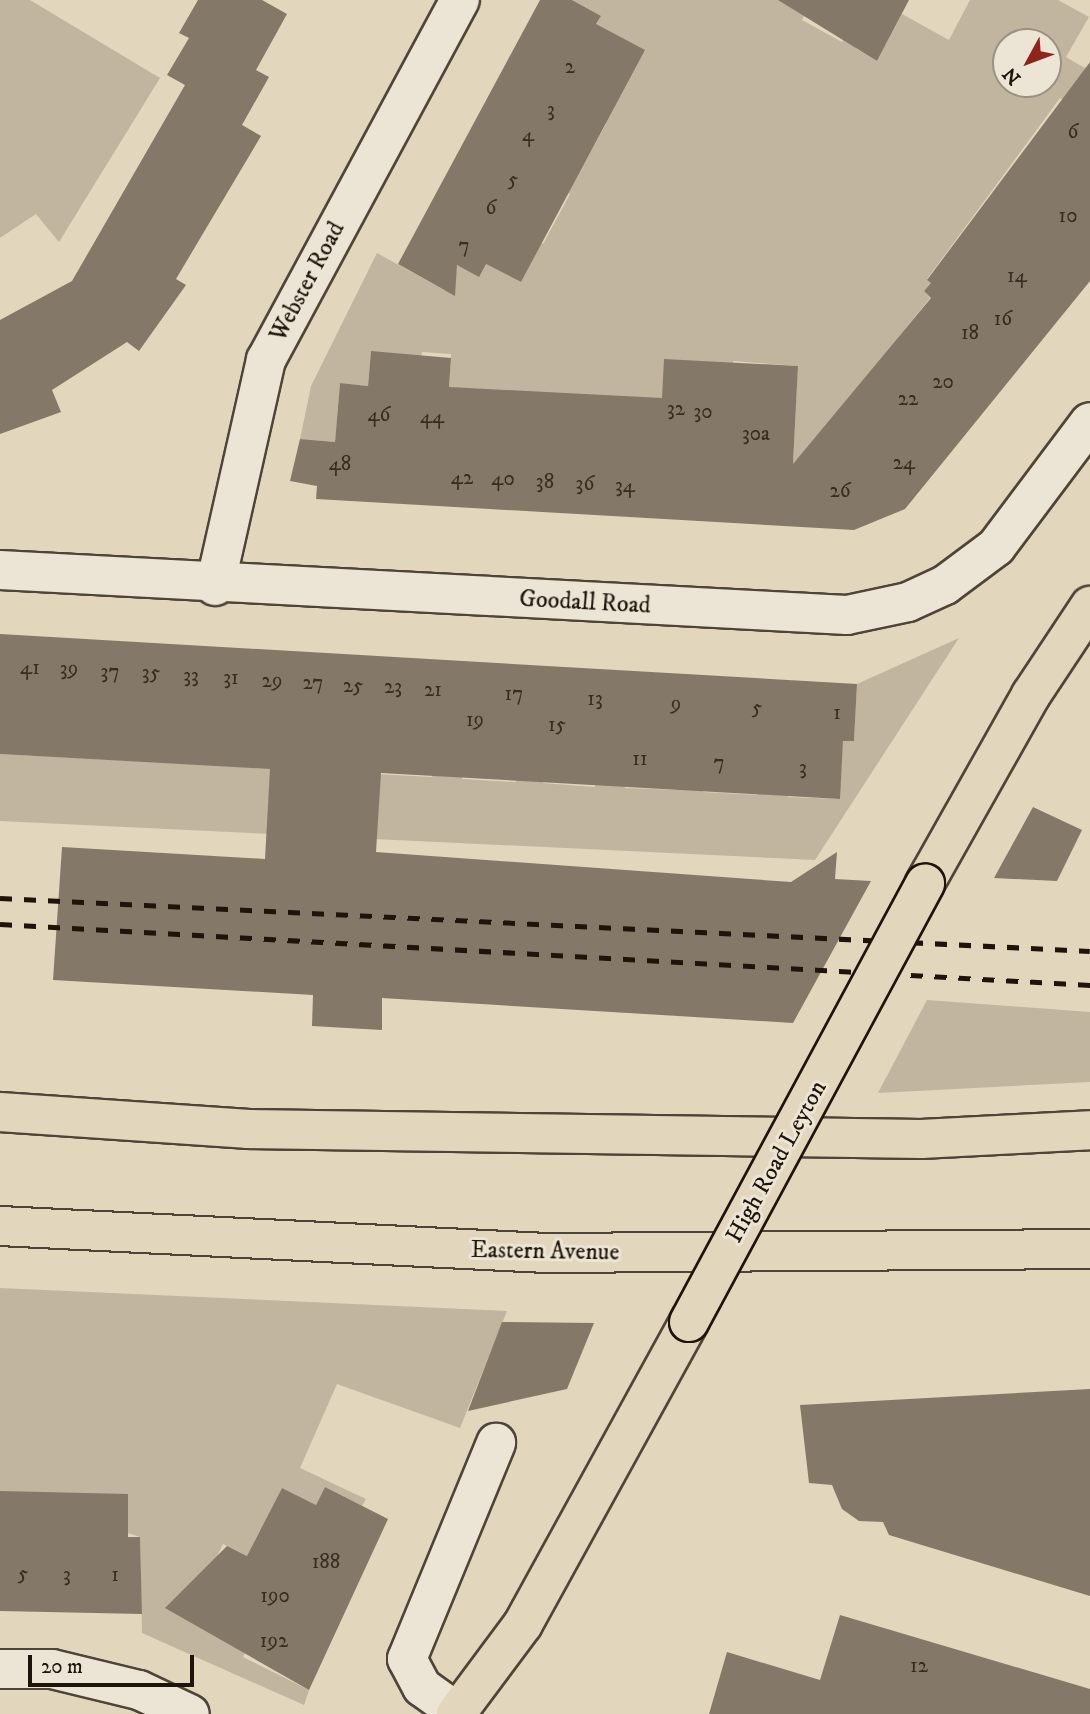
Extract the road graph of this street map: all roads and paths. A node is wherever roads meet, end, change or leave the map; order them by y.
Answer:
1 (460, 0) edge
2 (1090, 422) edge
3 (0, 570) edge
4 (215, 586) junction
5 (1090, 606) edge
6 (0, 1112) edge
7 (1090, 1130) edge
8 (0, 1226) edge
9 (1090, 1249) edge
10 (496, 1443) dead end
11 (0, 1669) edge
12 (462, 1712) edge
13 (190, 1714) edge

1 - 4 street, Webster Road
2 - 4 street, Goodall Road
3 - 4 street, Goodall Road
5 - 12 main road, High Road Leyton, bridge
6 - 7 main road
8 - 9 main road, Eastern Avenue
10 - 12 street
11 - 13 street

